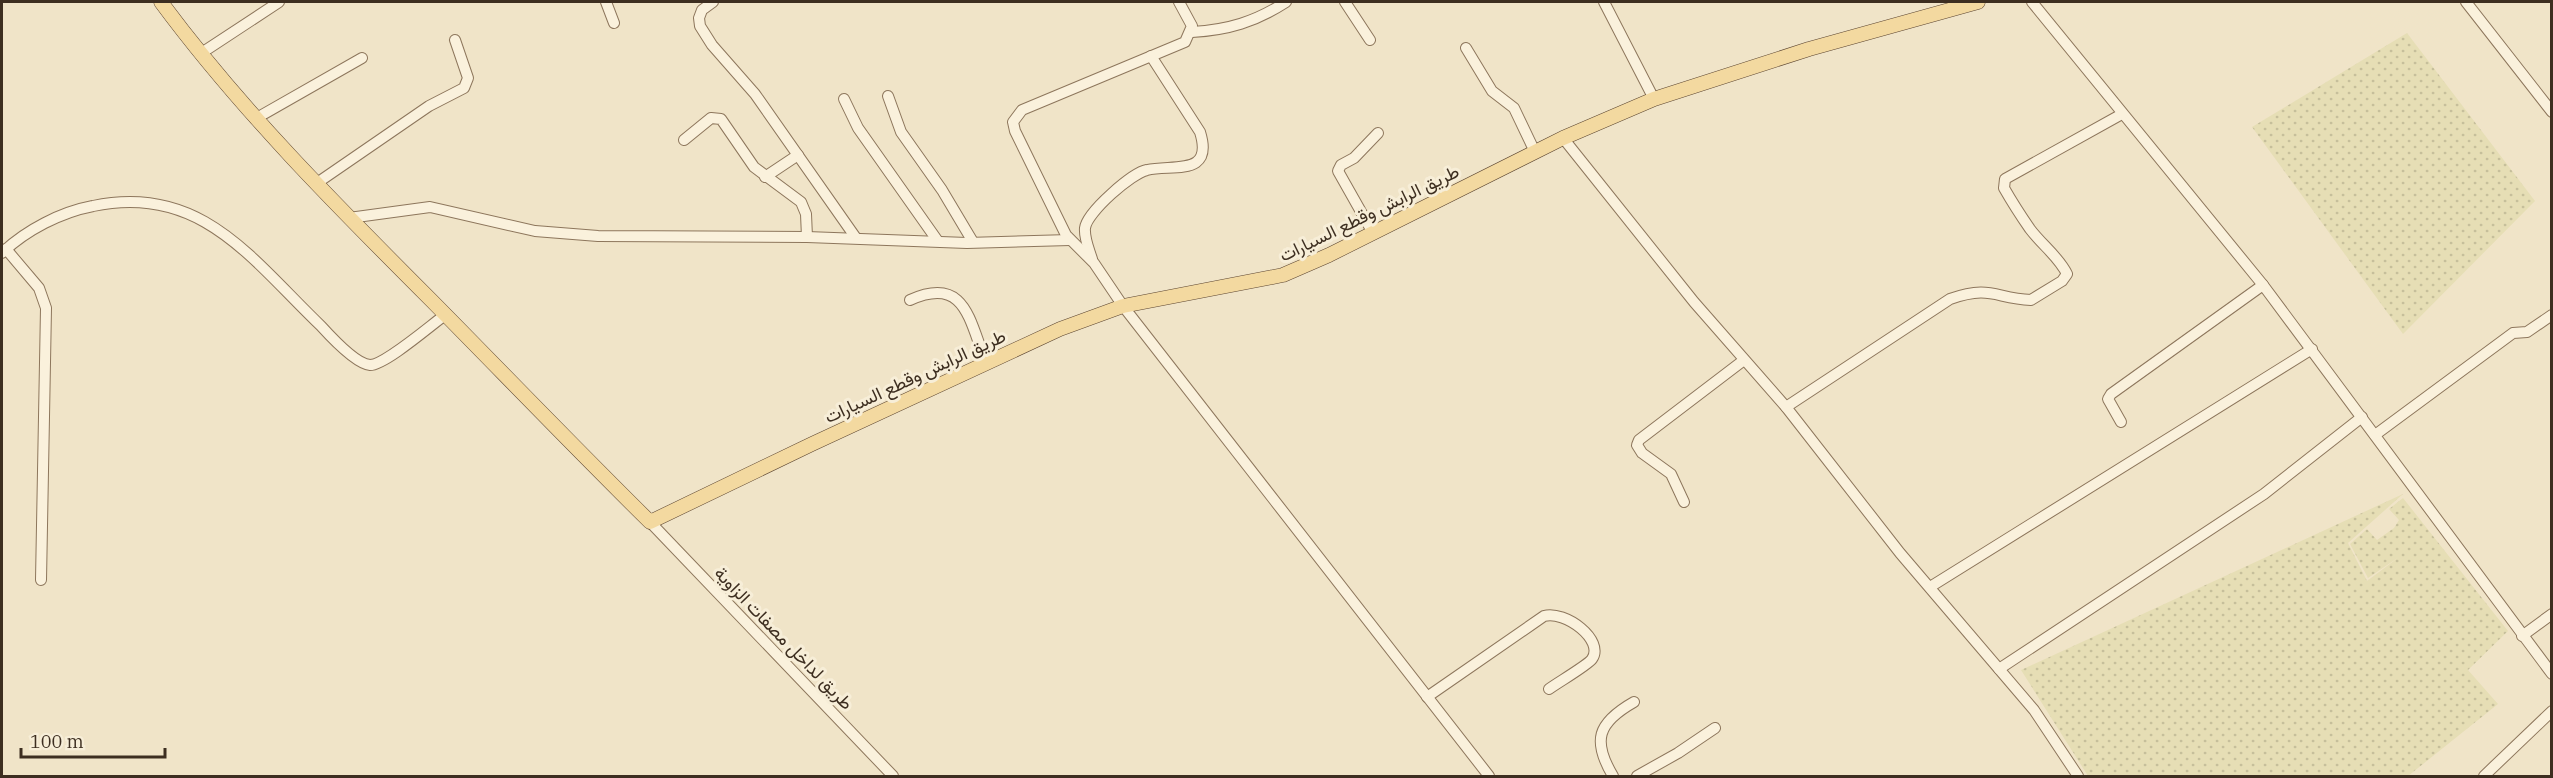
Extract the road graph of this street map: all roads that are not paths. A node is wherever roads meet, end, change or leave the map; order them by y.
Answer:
1 (161, 2) edge
2 (279, 2) edge
3 (606, 2) edge
4 (713, 2) edge
5 (1179, 2) edge
6 (1286, 2) edge
7 (1345, 2) edge
8 (1604, 2) edge
9 (1978, 2) edge
10 (2032, 2) edge
11 (2466, 2) edge
12 (614, 23) dead end
13 (1192, 32) junction
14 (455, 40) dead end
15 (1370, 40) dead end
16 (1466, 48) dead end
17 (200, 54) junction
18 (1151, 56) junction
19 (362, 58) dead end
20 (888, 96) dead end
21 (844, 99) dead end
22 (1654, 99) junction
23 (2552, 112) edge
24 (2122, 114) junction
25 (255, 119) junction
26 (1378, 133) dead end
27 (1563, 138) junction
28 (684, 140) dead end
29 (1535, 152) junction
30 (798, 155) junction
31 (765, 177) junction
32 (317, 183) junction
33 (349, 218) junction
34 (1373, 233) junction
35 (807, 237) junction
36 (856, 238) junction
37 (938, 240) junction
38 (1070, 240) junction
39 (973, 242) junction
40 (4, 251) edge
41 (1094, 263) junction
42 (2263, 285) junction
43 (910, 300) dead end
44 (1123, 306) junction
45 (445, 315) junction
46 (2552, 315) edge
47 (2312, 349) junction
48 (1744, 360) junction
49 (986, 362) junction
50 (1786, 407) junction
51 (2362, 417) junction
52 (2121, 422) dead end
53 (2375, 435) junction
54 (1684, 502) dead end
55 (651, 522) junction
56 (41, 580) dead end
57 (1930, 587) junction
58 (2552, 614) edge
59 (2522, 636) junction
60 (1999, 669) junction
61 (2552, 674) edge
62 (1549, 689) dead end
63 (1427, 697) junction
64 (1634, 702) dead end
65 (2552, 711) edge
66 (1715, 728) dead end
67 (893, 777) edge
68 (1489, 777) edge
69 (1613, 777) edge
70 (1637, 777) edge
71 (2078, 777) edge
72 (2484, 777) edge

1 - 17 main road
2 - 17 street
3 - 12 street
4 - 30 street
5 - 13 street
6 - 13 street
7 - 15 street
8 - 22 street
9 - 22 main road, طريق الرابش وقطع السيارات
10 - 24 street
11 - 23 street
13 - 18 street
14 - 32 street
16 - 29 street
17 - 25 main road
18 - 38 street
18 - 41 street
19 - 25 street
20 - 39 street
21 - 37 street
22 - 27 main road, طريق الرابش وقطع السيارات
24 - 42 street
24 - 50 street
25 - 32 main road
26 - 34 street
27 - 29 main road, طريق الرابش وقطع السيارات
27 - 48 street
28 - 31 street
29 - 34 main road, طريق الرابش وقطع السيارات
30 - 31 street
30 - 36 street
31 - 35 street
32 - 33 main road
33 - 35 street
33 - 45 main road
34 - 44 main road, طريق الرابش وقطع السيارات
35 - 36 street
36 - 37 street
37 - 39 street
38 - 39 street
38 - 41 street
40 - 45 street
40 - 56 street
41 - 44 street
42 - 47 street
42 - 52 street
43 - 49 street
44 - 49 main road, طريق الرابش وقطع السيارات
44 - 63 street
45 - 55 main road
46 - 53 street
47 - 51 street
47 - 57 street
48 - 50 street
48 - 54 street
49 - 55 main road, طريق الرابش وقطع السيارات
50 - 57 street
51 - 53 street
51 - 60 street
53 - 59 street
55 - 67 street, طريق لداخل مصفات الزاوية
57 - 60 street
58 - 59 street
59 - 61 street
60 - 71 street
62 - 63 street
63 - 68 street
64 - 69 street
65 - 72 street
66 - 70 street

